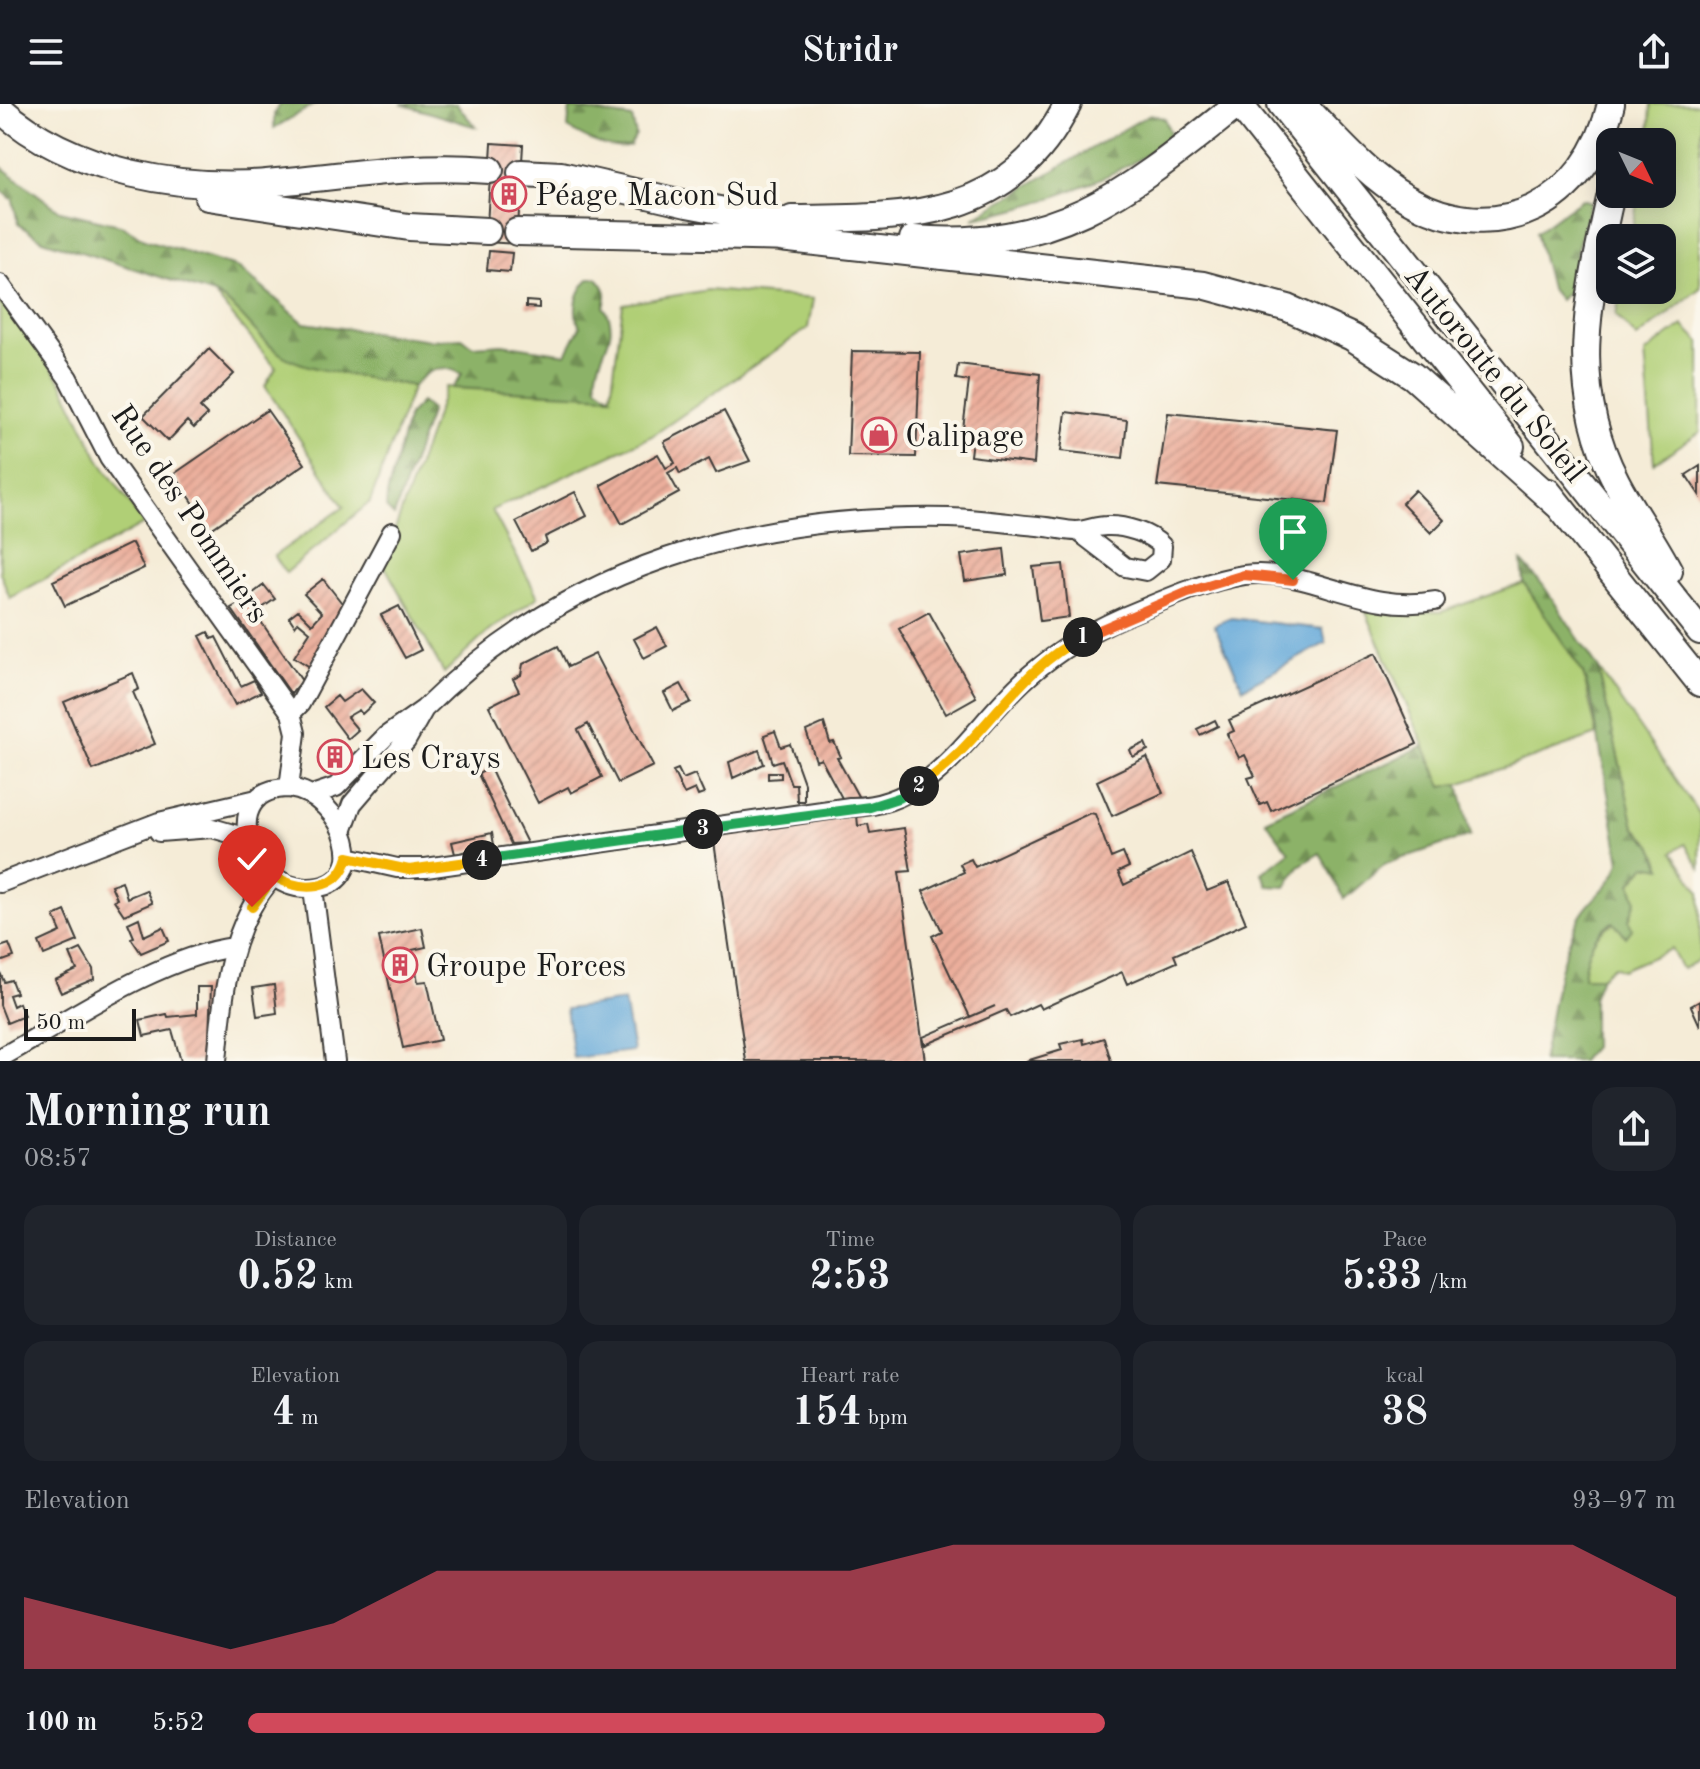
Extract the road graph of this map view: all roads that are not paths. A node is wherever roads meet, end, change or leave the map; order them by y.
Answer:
1 (15, 104) edge
2 (1068, 104) edge
3 (1239, 104) edge
4 (1282, 104) edge
5 (1302, 104) edge
6 (1611, 104) edge
7 (1617, 104) edge
8 (0, 109) edge
9 (0, 124) edge
10 (1618, 128) edge
11 (89, 159) junction
12 (490, 170) dead end
13 (521, 173) dead end
14 (1608, 208) edge
15 (774, 229) junction
16 (487, 231) dead end
17 (517, 232) dead end
18 (0, 284) edge
19 (1558, 505) junction
20 (1078, 531) dead end
21 (392, 532) dead end
22 (1435, 601) dead end
23 (1700, 631) edge
24 (1700, 683) edge
25 (424, 709) junction
26 (291, 713) junction
27 (289, 788) junction
28 (312, 795) junction
29 (257, 799) junction
30 (343, 829) junction
31 (125, 837) junction
32 (247, 838) junction
33 (348, 857) junction
34 (274, 876) junction
35 (0, 883) edge
36 (315, 897) junction
37 (234, 947) junction
38 (0, 1058) edge
39 (217, 1061) edge
40 (335, 1061) edge

1 - 11 highway
2 - 15 highway
3 - 15 highway
3 - 19 highway, Autoroute du Soleil
4 - 23 highway, Autoroute du Soleil
5 - 6 highway
7 - 10 highway
8 - 11 highway
9 - 16 highway
11 - 12 highway
13 - 15 highway
14 - 23 highway
15 - 17 highway
15 - 19 highway
18 - 26 street, Rue des Pommiers
19 - 24 highway, Autoroute du Soleil
20 - 25 street
21 - 26 street
22 - 33 street
25 - 28 street
25 - 30 street
26 - 27 street
27 - 28 street
27 - 29 street
28 - 30 street
29 - 31 street
29 - 32 street
30 - 33 street
31 - 32 street
31 - 35 street
32 - 34 street
33 - 36 street
34 - 36 street
34 - 37 street
36 - 40 street
37 - 38 street
37 - 39 street

